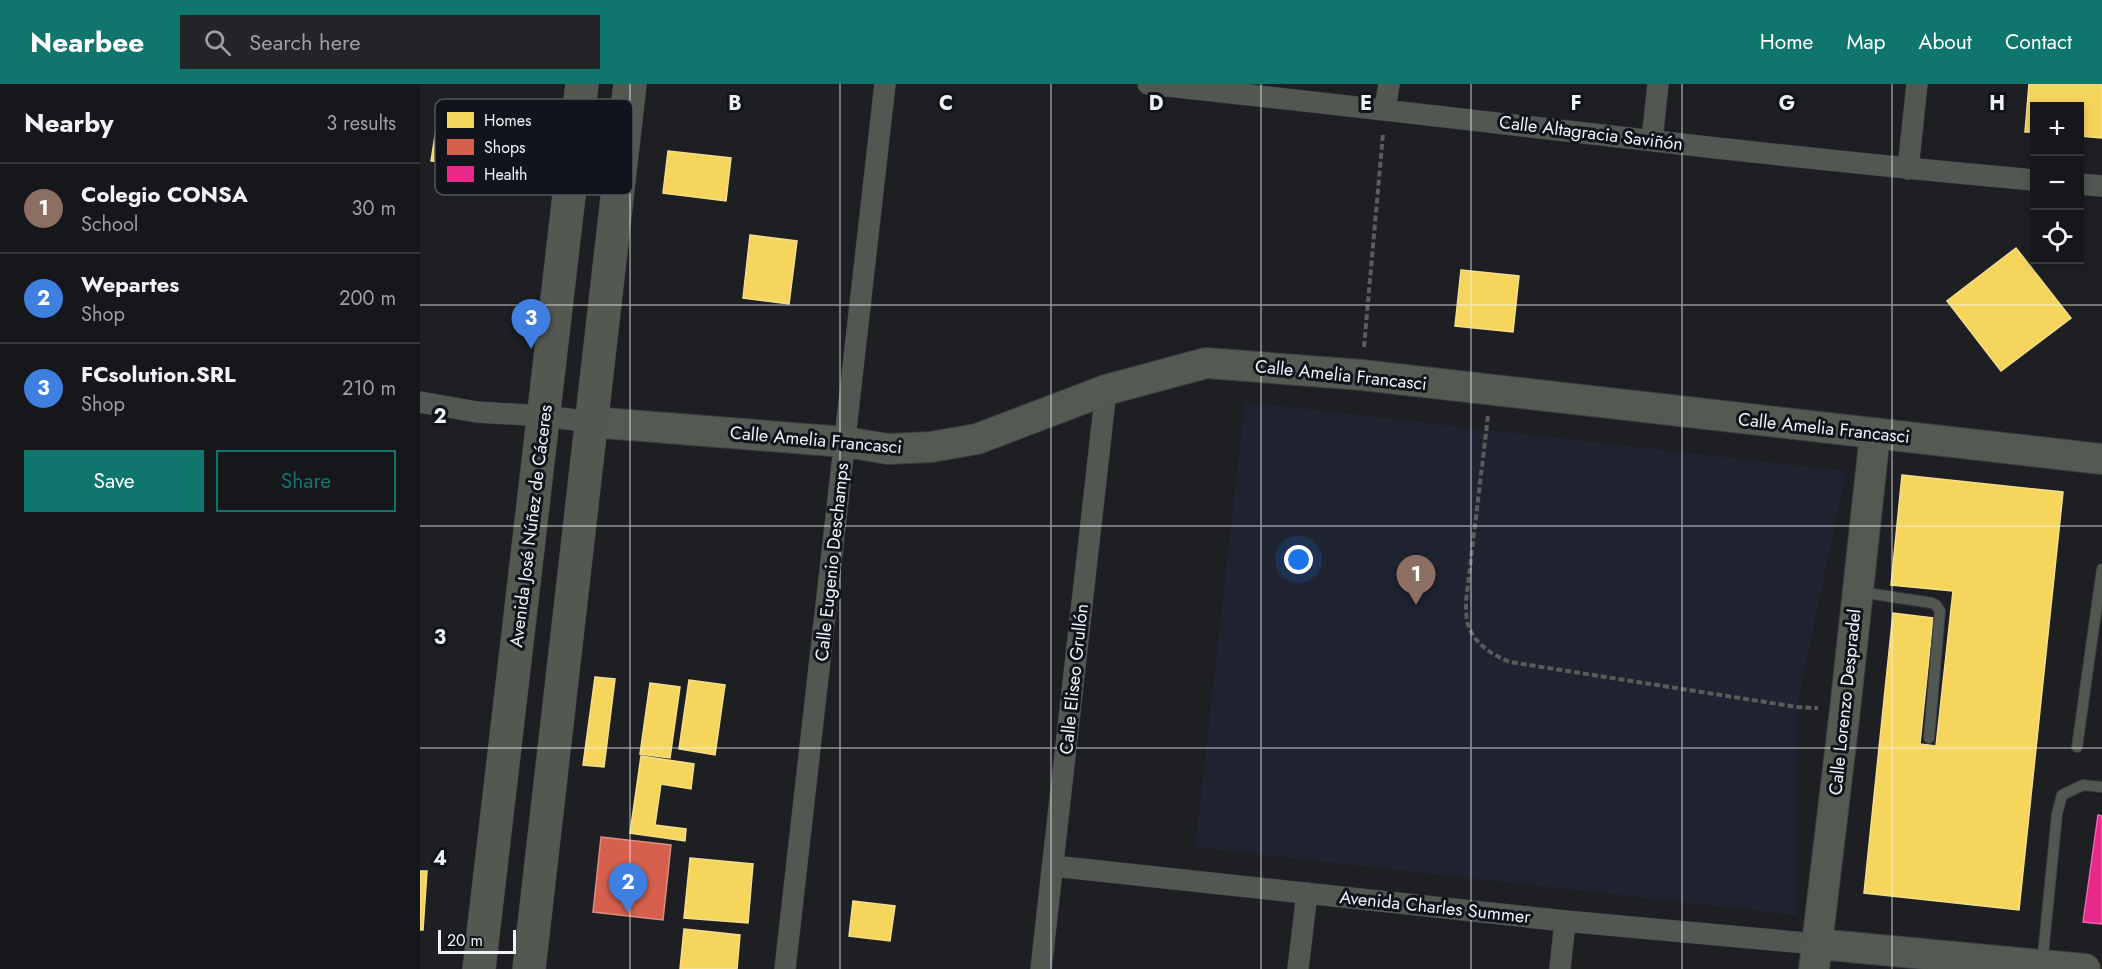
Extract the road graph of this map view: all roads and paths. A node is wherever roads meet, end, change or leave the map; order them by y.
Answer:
1 (582, 84) edge
2 (630, 84) edge
3 (885, 84) edge
4 (1148, 84) edge
5 (1389, 84) edge
6 (1658, 84) edge
7 (1917, 84) edge
8 (580, 99) edge
9 (628, 99) edge
10 (1385, 109) junction
11 (1652, 140) junction
12 (1908, 169) junction
13 (2030, 180) edge
14 (2084, 184) edge
15 (2102, 186) edge
16 (569, 195) edge
17 (617, 195) edge
18 (1362, 375) junction
19 (1106, 390) junction
20 (1491, 391) junction
21 (420, 402) edge
22 (543, 416) junction
23 (591, 422) junction
24 (1875, 434) junction
25 (845, 442) junction
26 (2102, 459) edge
27 (2102, 569) edge
28 (1858, 592) junction
29 (1845, 710) junction
30 (1929, 738) dead end
31 (2077, 747) dead end
32 (2102, 787) edge
33 (1053, 866) junction
34 (1307, 893) junction
35 (1566, 921) junction
36 (1815, 956) edge
37 (2042, 965) junction
38 (479, 969) edge
39 (530, 969) edge
40 (785, 969) edge
41 (1041, 969) edge
42 (1298, 969) edge
43 (1560, 969) edge
44 (2085, 969) edge

1 - 8 main road, Avenida José Núñez de Cáceres
2 - 9 main road
3 - 25 street, Calle Eugenio Deschamps
4 - 10 street, Calle Altagracia Saviñón
5 - 10 street
6 - 11 street
7 - 12 street
10 - 11 street, Calle Altagracia Saviñón
10 - 18 path
11 - 12 street, Calle Altagracia Saviñón
12 - 13 street, Calle Altagracia Saviñón
14 - 15 street
16 - 22 main road, Avenida José Núñez de Cáceres
17 - 23 main road
18 - 19 street, Calle Amelia Francasci
18 - 20 street, Calle Amelia Francasci
19 - 25 street, Calle Amelia Francasci
19 - 33 street, Calle Eliseo Grullón
20 - 24 street, Calle Amelia Francasci
20 - 29 path
21 - 22 street
22 - 23 street
22 - 38 main road, Avenida José Núñez de Cáceres
23 - 25 street, Calle Amelia Francasci
23 - 39 main road
24 - 26 street, Calle Amelia Francasci
24 - 28 street, Calle Lorenzo Despradel
25 - 40 street, Calle Eugenio Deschamps
27 - 31 lane
28 - 29 street, Calle Lorenzo Despradel
28 - 30 lane
29 - 36 street, Calle Lorenzo Despradel
32 - 37 lane
33 - 34 street, Avenida Charles Summer
33 - 41 street, Calle Eliseo Grullón
34 - 35 street, Avenida Charles Summer
34 - 42 street
35 - 36 street, Avenida Charles Summer
35 - 43 street
36 - 37 street
37 - 44 street

